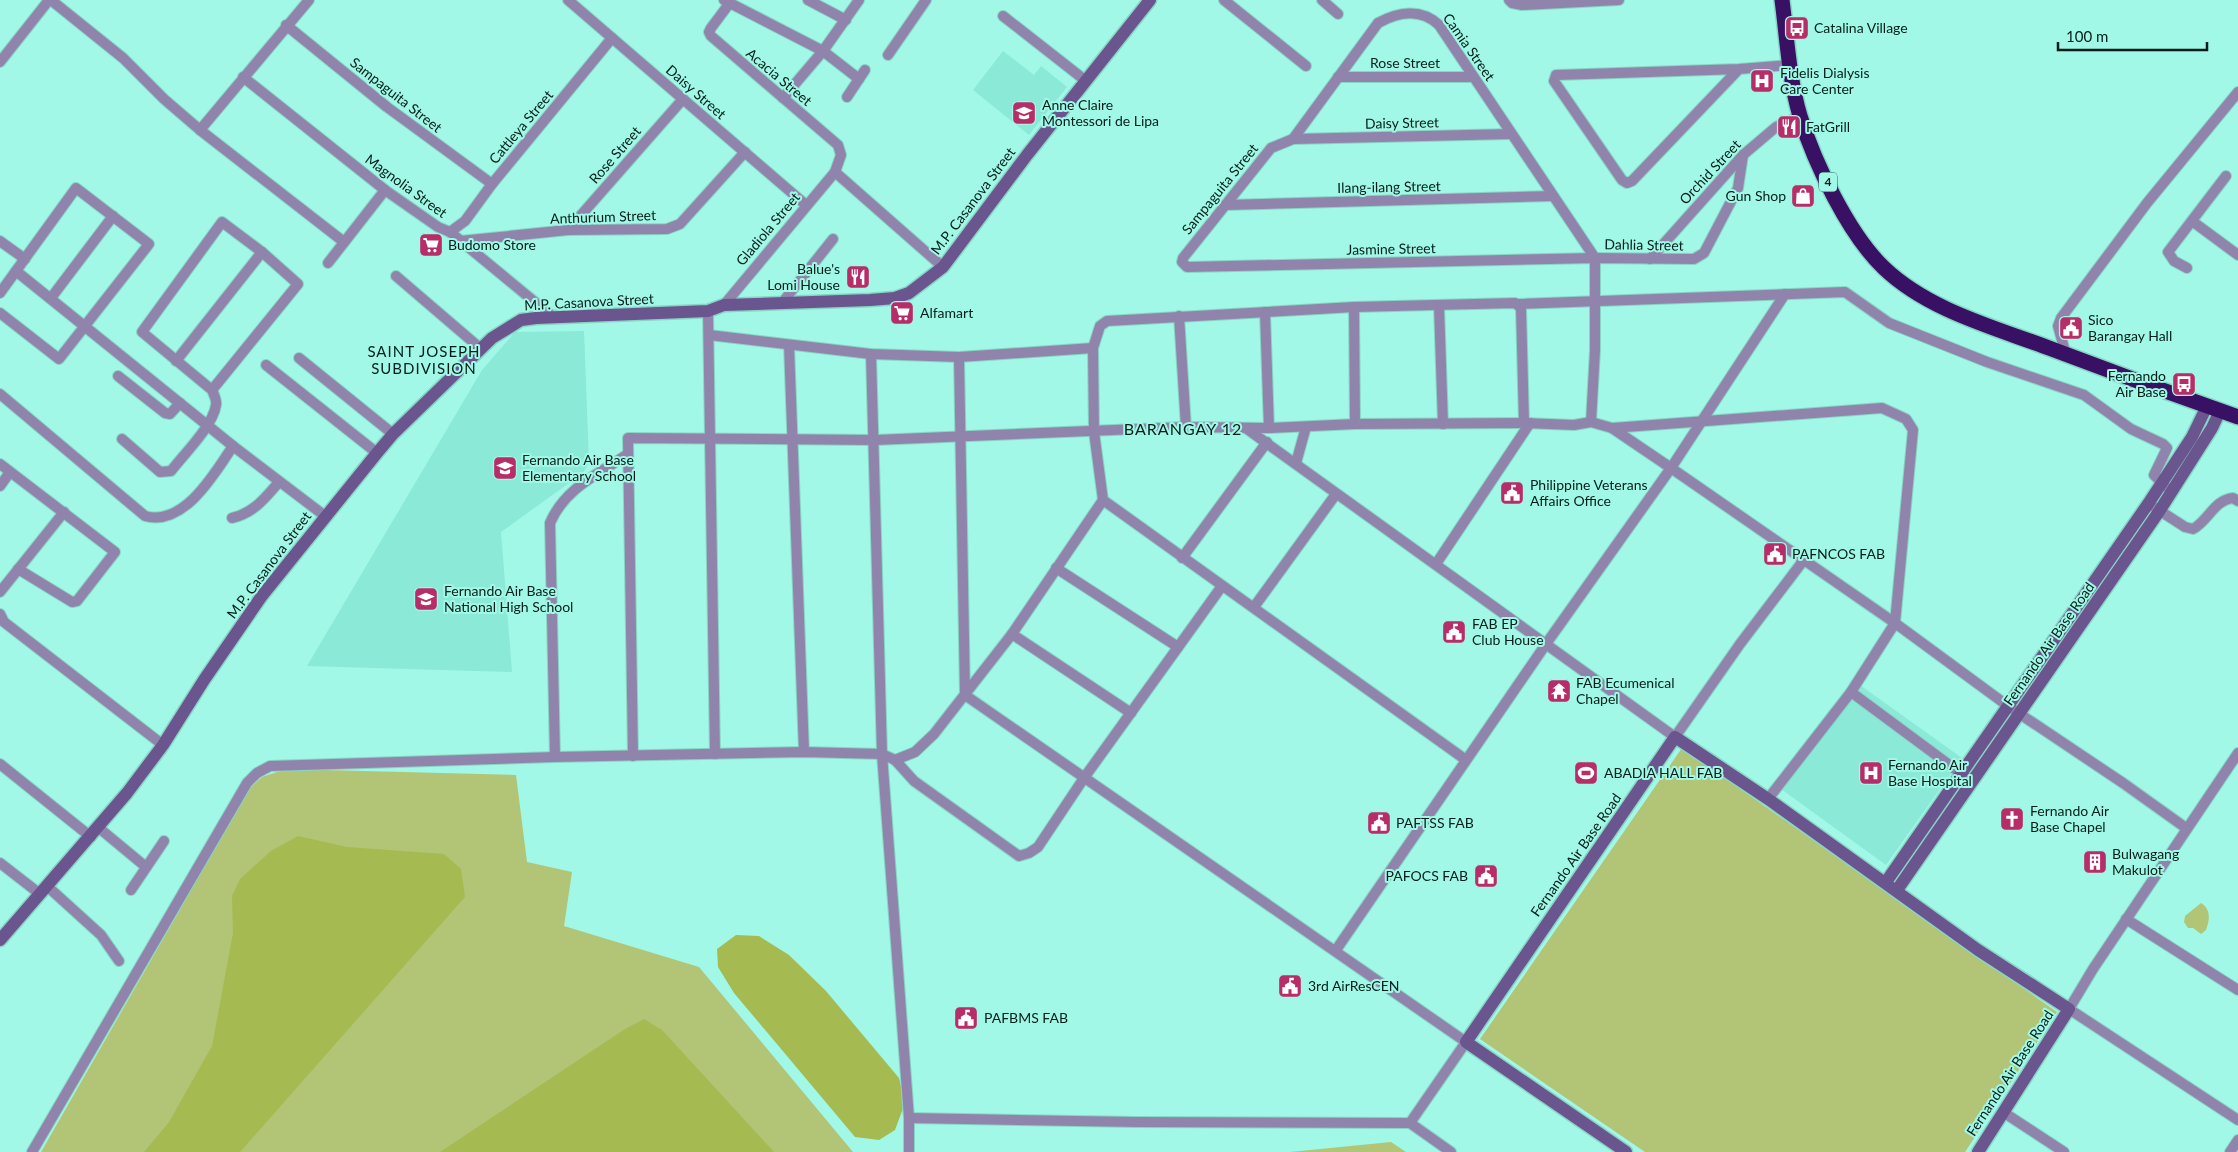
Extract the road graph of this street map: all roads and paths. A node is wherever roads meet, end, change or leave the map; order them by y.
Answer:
1 (50, 0) edge
2 (309, 0) edge
3 (568, 0) edge
4 (808, 0) edge
5 (859, 0) edge
6 (926, 0) edge
7 (1150, 0) edge
8 (1224, 0) edge
9 (1322, 0) edge
10 (1509, 0) edge
11 (1618, 0) edge
12 (1782, 0) edge
13 (726, 2) edge
14 (1338, 14) dead end
15 (1003, 16) dead end
16 (846, 20) junction
17 (286, 25) junction
18 (612, 38) junction
19 (823, 51) junction
20 (888, 56) dead end
21 (0, 62) edge
22 (1790, 65) junction
23 (1306, 66) dead end
24 (1739, 69) junction
25 (865, 70) dead end
26 (243, 77) junction
27 (1338, 77) junction
28 (1472, 77) junction
29 (859, 79) junction
30 (1086, 81) junction
31 (2238, 92) edge
32 (847, 97) dead end
33 (783, 98) junction
34 (683, 99) junction
35 (1800, 116) junction
36 (200, 130) junction
37 (1511, 134) junction
38 (1293, 139) junction
39 (745, 152) junction
40 (1743, 155) junction
41 (835, 172) junction
42 (2226, 176) dead end
43 (492, 184) junction
44 (385, 190) junction
45 (1553, 196) junction
46 (806, 204) junction
47 (1226, 205) junction
48 (113, 216) junction
49 (2192, 221) junction
50 (568, 230) junction
51 (450, 232) junction
52 (833, 239) dead end
53 (460, 240) junction
54 (0, 241) edge
55 (344, 242) junction
56 (262, 252) junction
57 (2238, 255) edge
58 (1595, 258) junction
59 (25, 259) junction
60 (1650, 259) junction
61 (328, 263) dead end
62 (943, 267) junction
63 (1187, 267) joint
64 (2186, 268) dead end
65 (16, 271) junction
66 (396, 276) dead end
67 (0, 293) edge
68 (1785, 294) junction
69 (51, 298) junction
70 (1596, 300) junction
71 (782, 303) junction
72 (1519, 304) junction
73 (724, 305) junction
74 (1439, 306) junction
75 (1354, 307) junction
76 (708, 311) junction
77 (1265, 312) junction
78 (0, 313) edge
79 (1179, 316) junction
80 (553, 317) junction
81 (84, 326) junction
82 (709, 335) junction
83 (789, 345) junction
84 (480, 348) junction
85 (1093, 348) junction
86 (871, 354) junction
87 (2066, 355) junction
88 (959, 357) junction
89 (298, 358) dead end
90 (176, 361) junction
91 (266, 365) dead end
92 (118, 376) dead end
93 (212, 390) junction
94 (0, 394) edge
95 (180, 403) junction
96 (2213, 409) junction
97 (2238, 417) edge
98 (1591, 422) junction
99 (1527, 423) junction
100 (1700, 423) junction
101 (1355, 424) junction
102 (1443, 424) junction
103 (207, 425) junction
104 (1186, 427) junction
105 (1306, 427) junction
106 (1247, 428) junction
107 (1269, 428) junction
108 (1612, 428) junction
109 (1094, 432) junction
110 (393, 434) junction
111 (960, 438) junction
112 (122, 439) dead end
113 (711, 440) junction
114 (794, 440) junction
115 (874, 440) junction
116 (1267, 442) junction
117 (233, 446) junction
118 (377, 452) junction
119 (628, 454) junction
120 (1296, 463) junction
121 (2180, 463) junction
122 (0, 464) edge
123 (1670, 468) junction
124 (10, 472) junction
125 (279, 482) junction
126 (0, 486) edge
127 (2167, 487) junction
128 (1336, 494) junction
129 (1103, 500) junction
130 (2238, 501) edge
131 (2154, 507) junction
132 (64, 512) junction
133 (325, 516) junction
134 (232, 518) dead end
135 (1182, 558) junction
136 (1803, 561) junction
137 (1436, 564) junction
138 (1056, 568) junction
139 (18, 570) junction
140 (1222, 586) junction
141 (0, 592) edge
142 (1254, 607) junction
143 (0, 614) edge
144 (1896, 623) junction
145 (1012, 634) junction
146 (1546, 644) junction
147 (1178, 647) junction
148 (1851, 692) junction
149 (965, 695) junction
150 (2014, 710) junction
151 (1131, 713) junction
152 (1675, 737) junction
153 (163, 745) junction
154 (804, 752) junction
155 (715, 754) junction
156 (882, 754) junction
157 (2238, 754) edge
158 (633, 756) junction
159 (555, 757) junction
160 (895, 760) junction
161 (1466, 760) junction
162 (0, 764) edge
163 (2229, 768) junction
164 (2238, 774) edge
165 (1084, 778) junction
166 (1967, 778) junction
167 (1768, 799) junction
168 (2186, 828) junction
169 (95, 833) junction
170 (164, 841) dead end
171 (0, 863) edge
172 (146, 867) junction
173 (1891, 886) junction
174 (44, 890) junction
175 (131, 890) dead end
176 (2126, 919) junction
177 (0, 940) edge
178 (1336, 950) junction
179 (119, 961) dead end
180 (2238, 990) edge
181 (2069, 1009) junction
182 (1466, 1042) junction
183 (2003, 1112) junction
184 (909, 1118) junction
185 (2238, 1120) edge
186 (1410, 1123) junction
187 (2238, 1140) edge
188 (32, 1152) edge
189 (909, 1152) edge
190 (1452, 1152) edge
191 (1626, 1152) edge
192 (1978, 1152) edge
193 (2064, 1152) edge
194 (2230, 1152) edge

1 - 21 street
1 - 36 street
2 - 17 street
3 - 18 street, Daisy Street
4 - 16 street
5 - 16 street
6 - 20 street
7 - 30 street, M.P. Casanova Street
8 - 23 street
9 - 14 street
10 - 11 street
12 - 22 highway, 4
13 - 19 street
13 - 33 street, Acacia Street
15 - 30 street
16 - 19 street
17 - 26 street
17 - 43 street, Sampaguita Street
18 - 34 street, Daisy Street
18 - 43 street, Cattleya Street
19 - 29 street
19 - 33 street
22 - 24 street
22 - 35 highway, 4
24 - 24 street
25 - 29 street
26 - 36 street
26 - 44 street, Magnolia Street
27 - 28 street, Rose Street
27 - 28 street, Camia Street
27 - 38 street, Camia Street
28 - 37 street, Camia Street
29 - 32 street
30 - 62 street, M.P. Casanova Street
31 - 87 street
33 - 41 street, Acacia Street
34 - 39 street, Daisy Street
34 - 50 street, Rose Street
35 - 40 street, Orchid Street
35 - 87 highway, 4
36 - 55 street
37 - 38 street, Daisy Street
37 - 45 street, Camia Street
38 - 47 street, Sampaguita Street
39 - 46 street, Daisy Street
39 - 50 street, Anthurium Street
40 - 60 street, Orchid Street
40 - 60 street, Dahlia Street
41 - 46 street, Gladiola Street
41 - 62 street
42 - 49 street
43 - 51 street, Cattleya Street
44 - 51 street, Magnolia Street
44 - 55 street
45 - 47 street, Ilang-ilang Street
45 - 58 street, Camia Street
46 - 73 street, Gladiola Street
47 - 63 street, Sampaguita Street
48 - 59 street
48 - 69 street
48 - 81 street
49 - 57 street
49 - 64 street
50 - 53 street, Anthurium Street
51 - 53 street, Magnolia Street
52 - 71 street
53 - 80 street, Magnolia Street
54 - 59 street
55 - 61 street
56 - 90 street
56 - 90 street
56 - 93 street
58 - 60 street, Dahlia Street
58 - 63 street, Jasmine Street
58 - 70 street
59 - 65 street
62 - 71 street, M.P. Casanova Street
65 - 67 street
65 - 69 street
66 - 84 street
68 - 70 street
68 - 100 street
68 - 127 street
69 - 81 street
70 - 72 street
70 - 98 street
71 - 73 street, M.P. Casanova Street
72 - 74 street
72 - 99 street
73 - 76 street, M.P. Casanova Street
74 - 75 street
74 - 102 street
75 - 77 street
75 - 101 street
76 - 80 street, M.P. Casanova Street
76 - 82 street
77 - 79 street
77 - 107 street
78 - 81 street
79 - 85 street
79 - 104 street
80 - 84 street, M.P. Casanova Street
81 - 95 street
82 - 83 street
82 - 113 street
83 - 86 street
83 - 114 street
84 - 110 street, M.P. Casanova Street
85 - 88 street
85 - 109 street
86 - 88 street
86 - 115 street
87 - 96 highway, 4
88 - 111 street
89 - 110 street
90 - 93 street
91 - 118 street
92 - 95 street
93 - 103 street
94 - 117 street
95 - 103 street
96 - 97 highway, 4
96 - 121 street, Fernando Air Base Road
96 - 121 street, Fernando Air Base Road
98 - 99 street
98 - 108 street
99 - 102 street
99 - 137 street
100 - 108 street
100 - 123 street
100 - 144 street
101 - 102 street
101 - 105 street
103 - 112 street
103 - 117 street
104 - 106 street
104 - 109 street
105 - 107 street
105 - 120 street
106 - 107 street
106 - 116 street
108 - 123 street
109 - 111 street
109 - 129 street
110 - 118 street, M.P. Casanova Street
111 - 115 street
111 - 149 street
113 - 114 street
113 - 119 street
113 - 155 street
114 - 115 street
114 - 154 street
115 - 156 street
116 - 120 street
116 - 135 street
117 - 125 street
118 - 133 street, M.P. Casanova Street
119 - 158 street
119 - 159 street
120 - 128 street
121 - 127 street, Fernando Air Base Road
122 - 124 street
123 - 136 street
123 - 146 street
124 - 126 street
124 - 132 street
125 - 133 street
125 - 134 street
127 - 131 street, Fernando Air Base Road
128 - 137 street
128 - 142 street
129 - 135 street
129 - 138 street
130 - 131 street
131 - 150 street, Fernando Air Base Road
132 - 139 street
132 - 139 street
133 - 153 street, M.P. Casanova Street
135 - 140 street
136 - 144 street
136 - 152 street
137 - 146 street
138 - 145 street
138 - 147 street
139 - 141 street
140 - 142 street
140 - 147 street
142 - 161 street
143 - 153 street
144 - 148 street
144 - 150 street
145 - 149 street
145 - 151 street
146 - 152 street
146 - 161 street
147 - 151 street
148 - 166 street
148 - 167 street
149 - 160 street
149 - 165 street
150 - 166 street, Fernando Air Base Road
150 - 168 street
151 - 165 street
152 - 167 street, Fernando Air Base Road
152 - 182 street, Fernando Air Base Road
153 - 169 street, M.P. Casanova Street
154 - 155 street
154 - 156 street
155 - 158 street
156 - 160 street
156 - 184 street
157 - 163 street
158 - 159 street
159 - 188 street
160 - 165 street
161 - 178 street
162 - 169 street
163 - 164 street
163 - 168 street
165 - 178 street
166 - 173 street, Fernando Air Base Road
167 - 173 street, Fernando Air Base Road
168 - 176 street
169 - 172 street
169 - 174 street, M.P. Casanova Street
170 - 172 street
171 - 174 street
172 - 175 street
173 - 181 street, Fernando Air Base Road
174 - 177 street, M.P. Casanova Street
174 - 179 street
176 - 180 street
176 - 181 street
178 - 182 street
181 - 183 street, Fernando Air Base Road
181 - 185 street
182 - 186 street
182 - 191 street
183 - 192 street, Fernando Air Base Road
183 - 193 street
184 - 186 street
184 - 189 street
186 - 190 street
187 - 194 street

